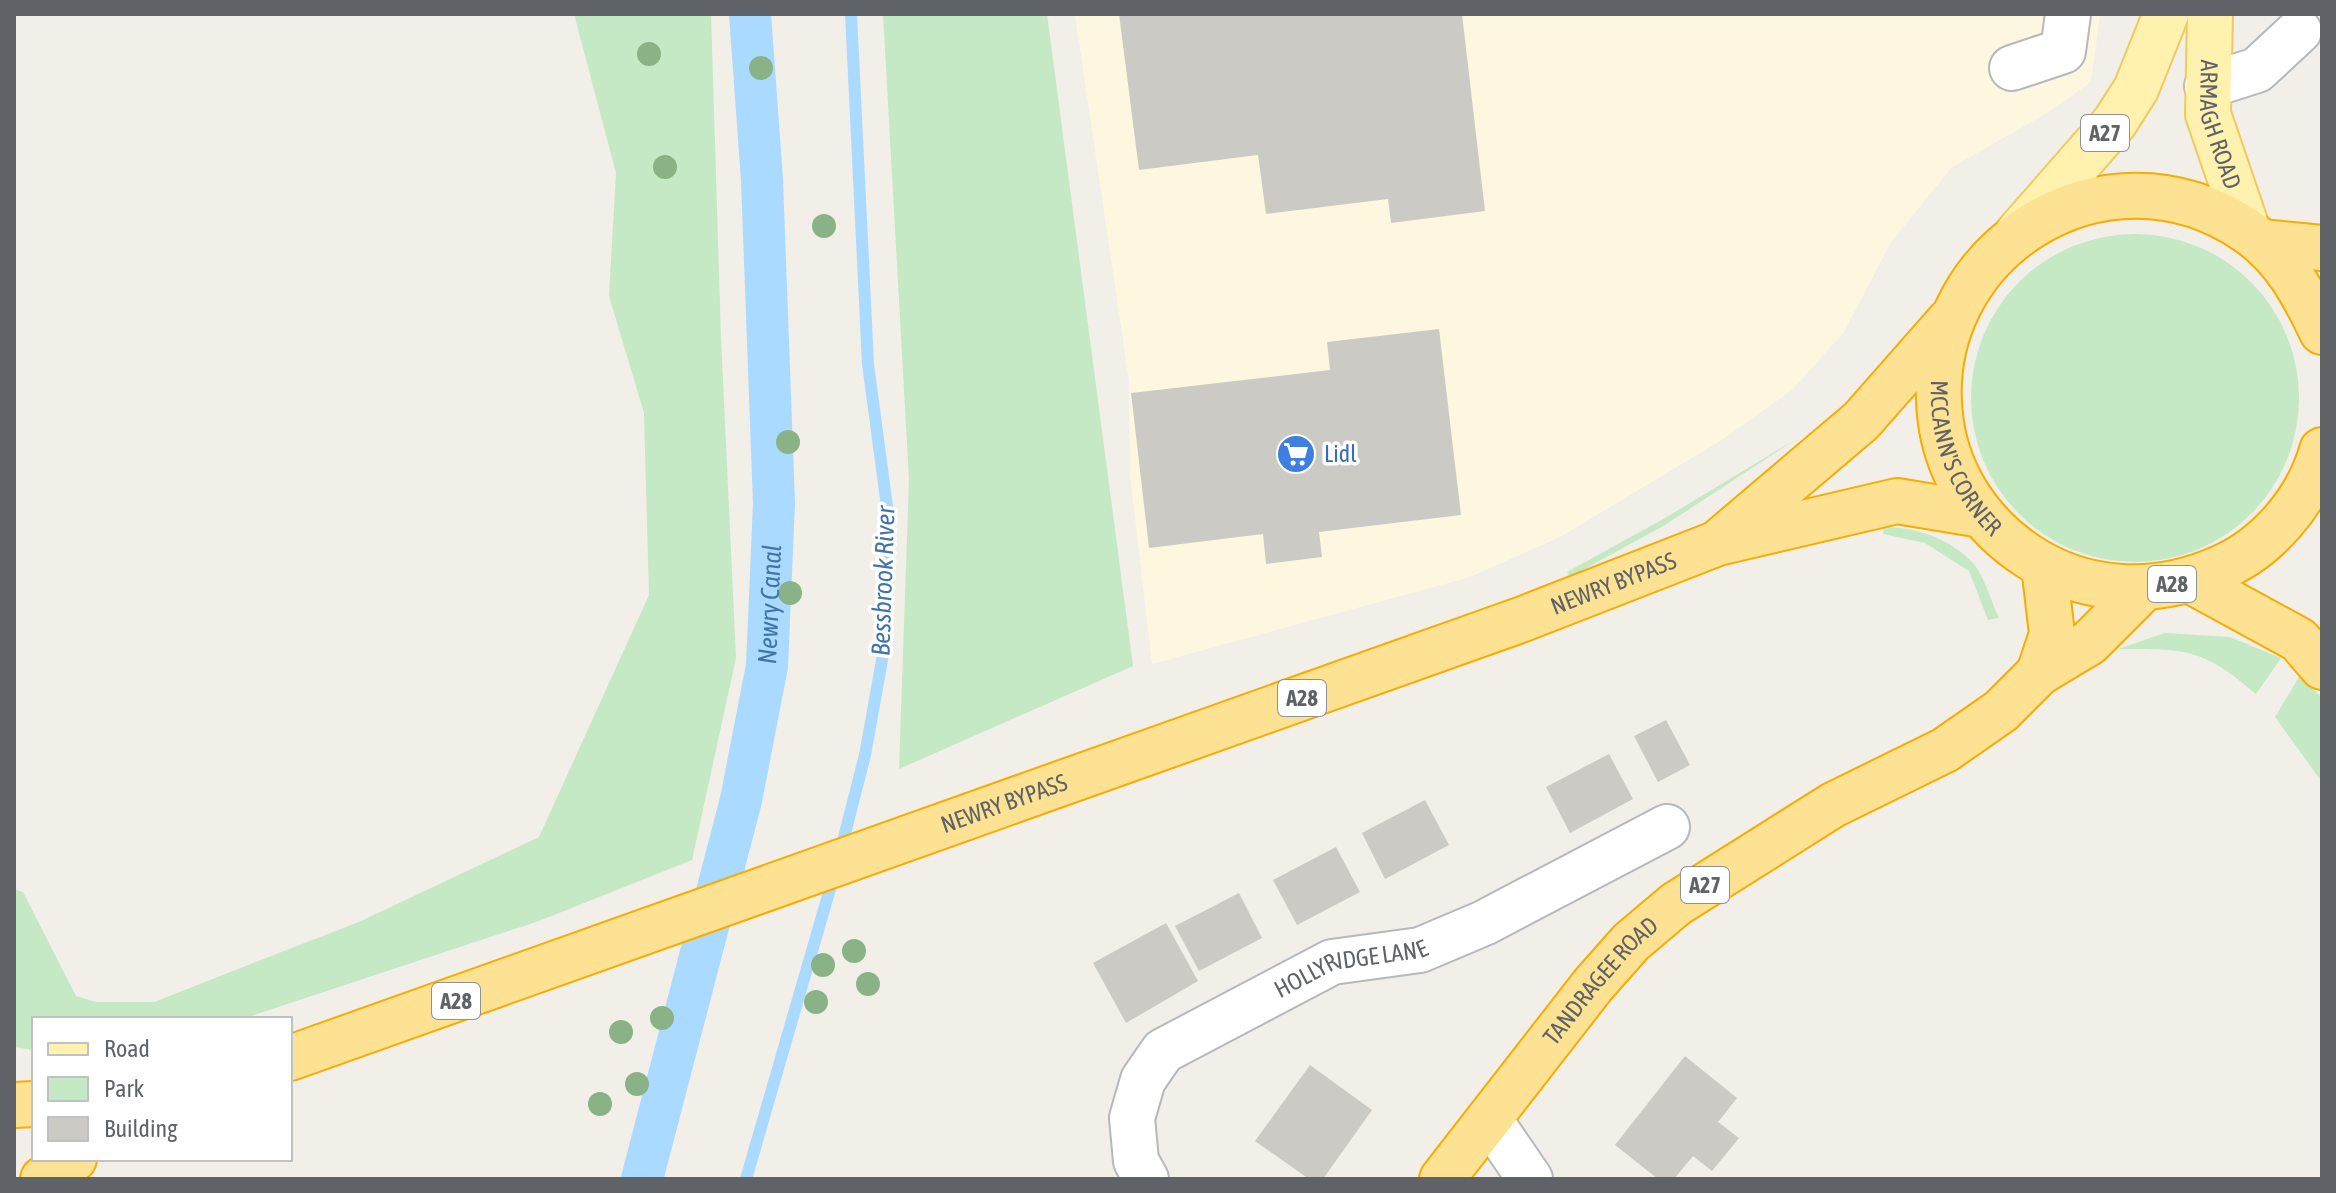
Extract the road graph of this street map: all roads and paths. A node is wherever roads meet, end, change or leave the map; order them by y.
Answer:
1 (2068, 14) edge
2 (2166, 14) edge
3 (2210, 14) edge
4 (2299, 31) dead end
5 (2012, 68) dead end
6 (2207, 86) junction
7 (2017, 234) junction
8 (2255, 237) junction
9 (2322, 248) edge
10 (1953, 317) junction
11 (2322, 332) edge
12 (2321, 466) edge
13 (1982, 515) junction
14 (1718, 543) junction
15 (2044, 566) junction
16 (2191, 581) junction
17 (2143, 589) junction
18 (2322, 667) edge
19 (2039, 673) junction
20 (1667, 827) dead end
21 (292, 1057) edge
22 (1489, 1119) junction
23 (71, 1161) edge
24 (43, 1179) edge
25 (1146, 1179) edge
26 (1442, 1179) edge
27 (1530, 1179) edge

1 - 5 street
2 - 7 main road, A27
3 - 6 main road, ARMAGH ROAD
4 - 6 street
6 - 8 main road, ARMAGH ROAD
7 - 8 highway, MCCANN'S CORNER / A28
7 - 10 highway, MCCANN'S CORNER / A28
8 - 9 highway
8 - 11 highway, MCCANN'S CORNER / A28
10 - 13 highway, MCCANN'S CORNER / A28
10 - 14 highway
12 - 16 highway, MCCANN'S CORNER / A28
13 - 14 highway
13 - 15 highway, MCCANN'S CORNER / A28
14 - 21 highway, NEWRY BYPASS / A28
15 - 17 highway, MCCANN'S CORNER / A28
15 - 19 highway, TANDRAGEE ROAD / A27
16 - 17 highway, MCCANN'S CORNER / A28
16 - 18 highway, A28
17 - 19 highway, TANDRAGEE ROAD / A27
19 - 22 highway, TANDRAGEE ROAD / A27
20 - 25 street, HOLLYRIDGE LANE
22 - 26 highway, TANDRAGEE ROAD / A27
22 - 27 street
23 - 24 highway

